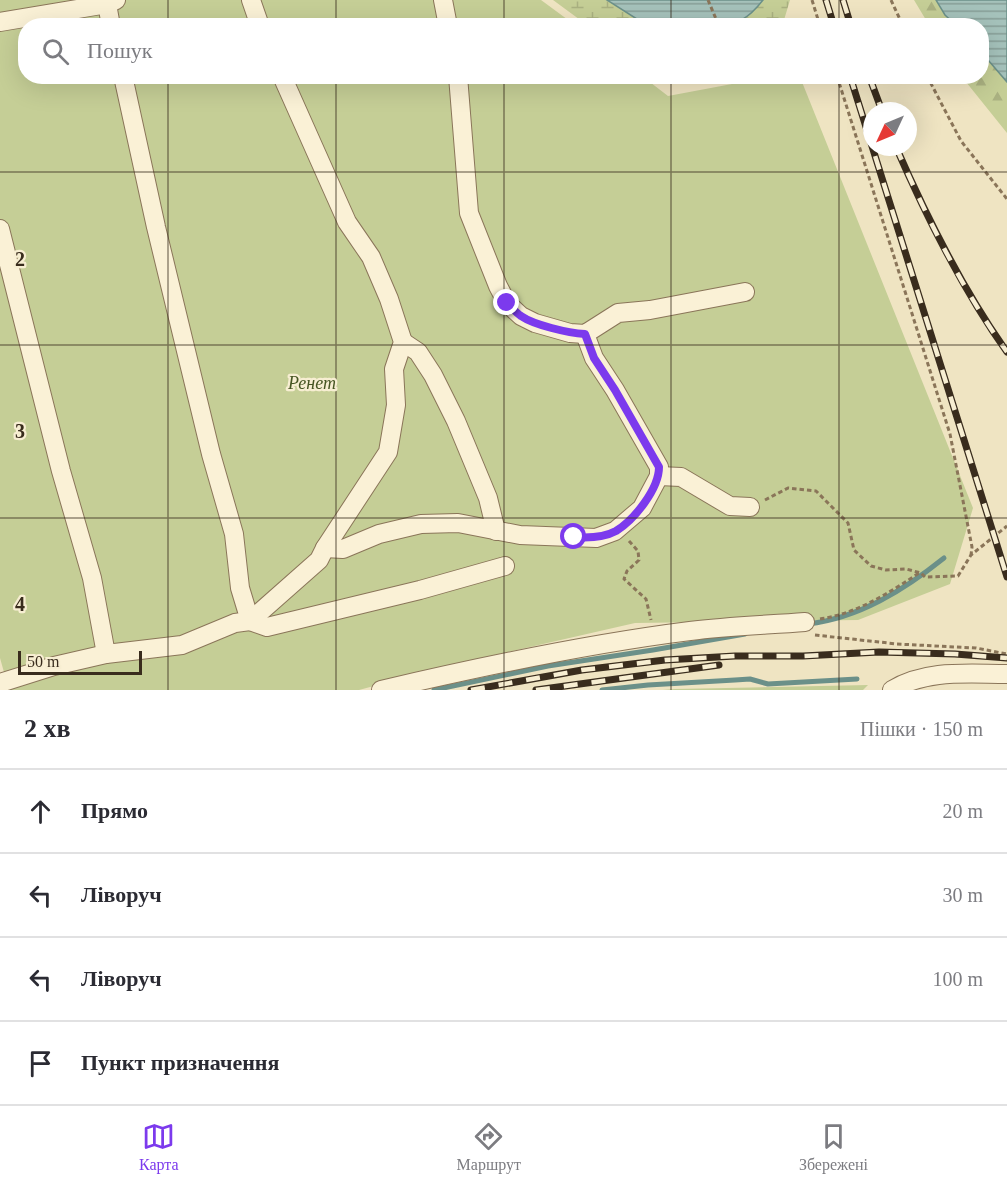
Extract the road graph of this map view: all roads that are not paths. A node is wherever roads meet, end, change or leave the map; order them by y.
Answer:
1 (251, 0) edge
2 (442, 0) edge
3 (111, 2) edge
4 (22, 18) edge
5 (111, 18) edge
6 (257, 18) edge
7 (446, 18) edge
8 (18, 19) edge
9 (0, 22) edge
10 (125, 84) edge
11 (286, 84) edge
12 (459, 84) edge
13 (0, 229) edge
14 (745, 292) dead end
15 (585, 334) junction
16 (404, 342) junction
17 (659, 476) junction
18 (750, 507) road end
19 (496, 531) junction
20 (324, 548) junction
21 (505, 566) dead end
22 (250, 621) junction
23 (810, 628) road end
24 (106, 654) junction
25 (1007, 674) edge
26 (0, 683) edge
27 (381, 690) edge
28 (892, 690) edge

1 - 6 street
2 - 7 street
3 - 4 street
3 - 5 street
8 - 9 street
10 - 22 street
11 - 16 street
12 - 15 street
13 - 24 street
14 - 15 street
15 - 17 street
16 - 19 street
16 - 20 street
17 - 18 street
17 - 19 street
19 - 20 street
20 - 22 street
21 - 22 street
22 - 24 street
23 - 27 street
24 - 26 street
25 - 28 street

